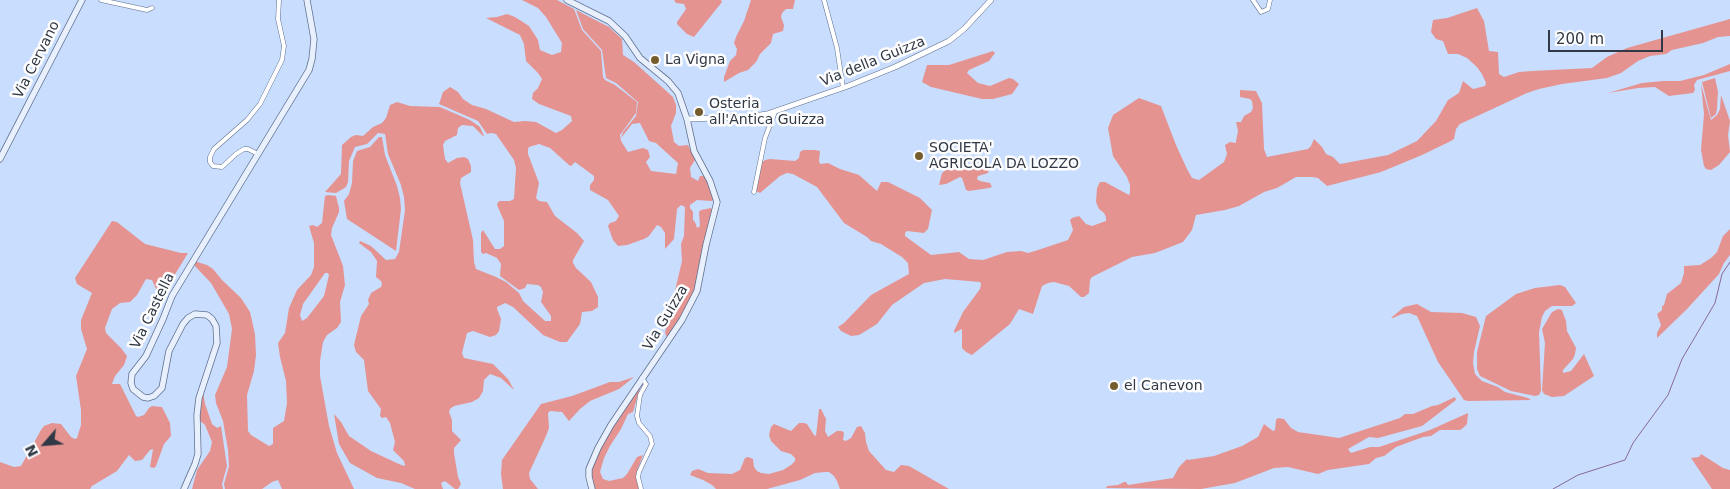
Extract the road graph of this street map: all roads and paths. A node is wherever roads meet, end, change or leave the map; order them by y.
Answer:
1 (82, 0) edge
2 (101, 0) edge
3 (280, 0) edge
4 (307, 0) edge
5 (567, 0) edge
6 (824, 0) edge
7 (991, 0) edge
8 (1253, 0) edge
9 (1270, 0) edge
10 (152, 8) dead end
11 (843, 88) junction
12 (775, 112) junction
13 (688, 119) junction
14 (258, 154) junction
15 (0, 159) edge
16 (754, 192) dead end
17 (642, 377) junction
18 (184, 489) edge
19 (592, 489) edge
20 (642, 489) edge

1 - 15 main road, Via Cervano
2 - 10 street
3 - 14 street
4 - 14 main road, Via Castella
5 - 13 main road, Via Guizza
6 - 11 street
7 - 11 street, Via della Guizza
8 - 9 street
11 - 12 street, Via della Guizza
12 - 13 street, Via della Guizza
12 - 16 street
13 - 17 main road, Via Guizza
14 - 18 main road, Via Castella
17 - 19 main road, Via Guizza
17 - 20 street

